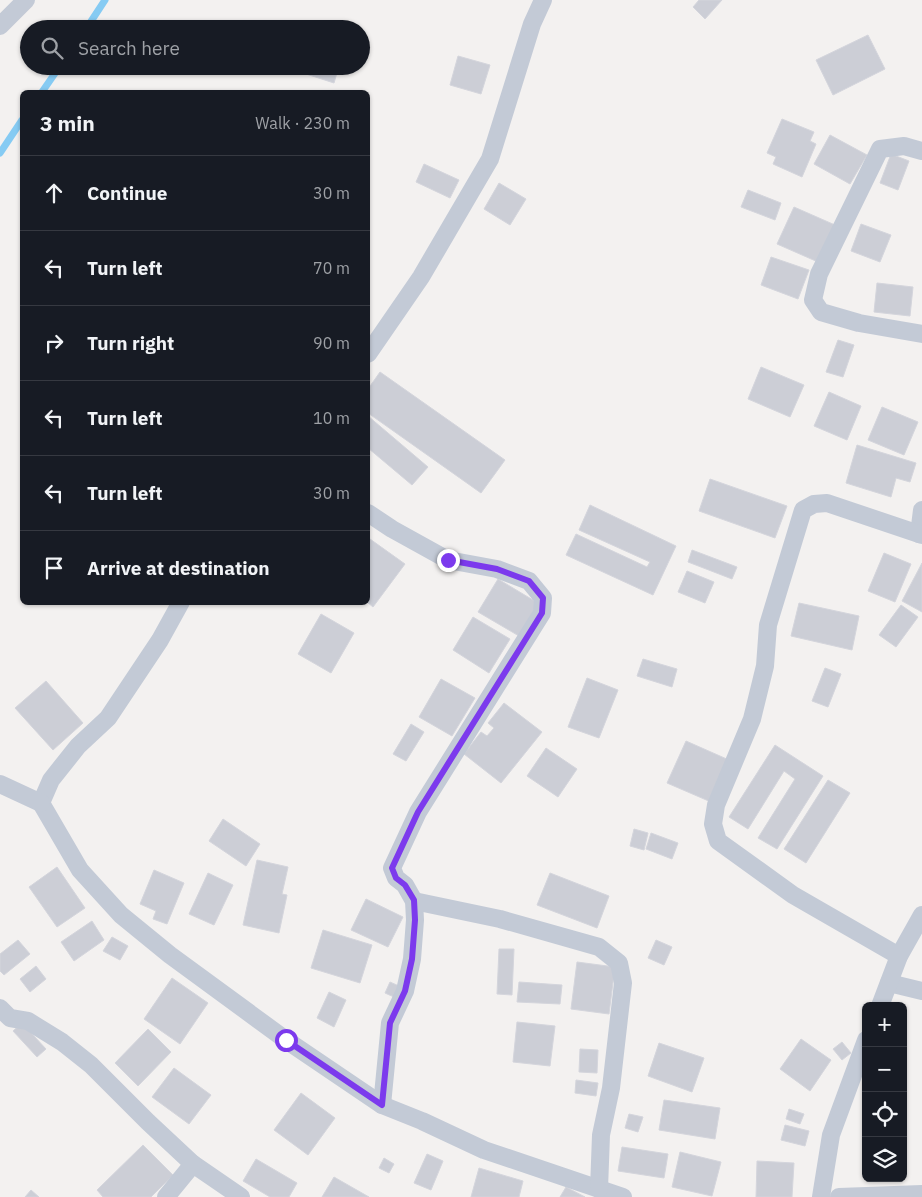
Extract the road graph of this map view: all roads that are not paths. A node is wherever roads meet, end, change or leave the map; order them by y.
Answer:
1 (26, 0) edge
2 (543, 0) edge
3 (0, 26) edge
4 (922, 151) edge
5 (922, 334) edge
6 (370, 351) edge
7 (922, 510) edge
8 (370, 514) edge
9 (921, 534) edge
10 (179, 605) edge
11 (0, 784) edge
12 (41, 804) junction
13 (414, 900) junction
14 (922, 915) edge
15 (899, 956) junction
16 (889, 983) junction
17 (922, 991) edge
18 (882, 1002) edge
19 (0, 1008) edge
20 (863, 1047) edge
21 (382, 1105) junction
22 (193, 1164) junction
23 (600, 1189) junction
24 (922, 1194) edge
25 (166, 1197) edge
26 (241, 1197) edge
27 (623, 1197) edge
28 (821, 1197) edge
29 (839, 1197) edge

1 - 3 street
2 - 6 street
4 - 5 street
7 - 9 street
8 - 13 street
9 - 15 street
10 - 12 street
11 - 12 street
12 - 21 street
13 - 21 street
13 - 23 street
14 - 15 street
15 - 16 street
16 - 17 street
16 - 18 street
19 - 22 street
20 - 28 street
21 - 23 street
22 - 25 street
22 - 26 street
23 - 27 street
24 - 29 street

